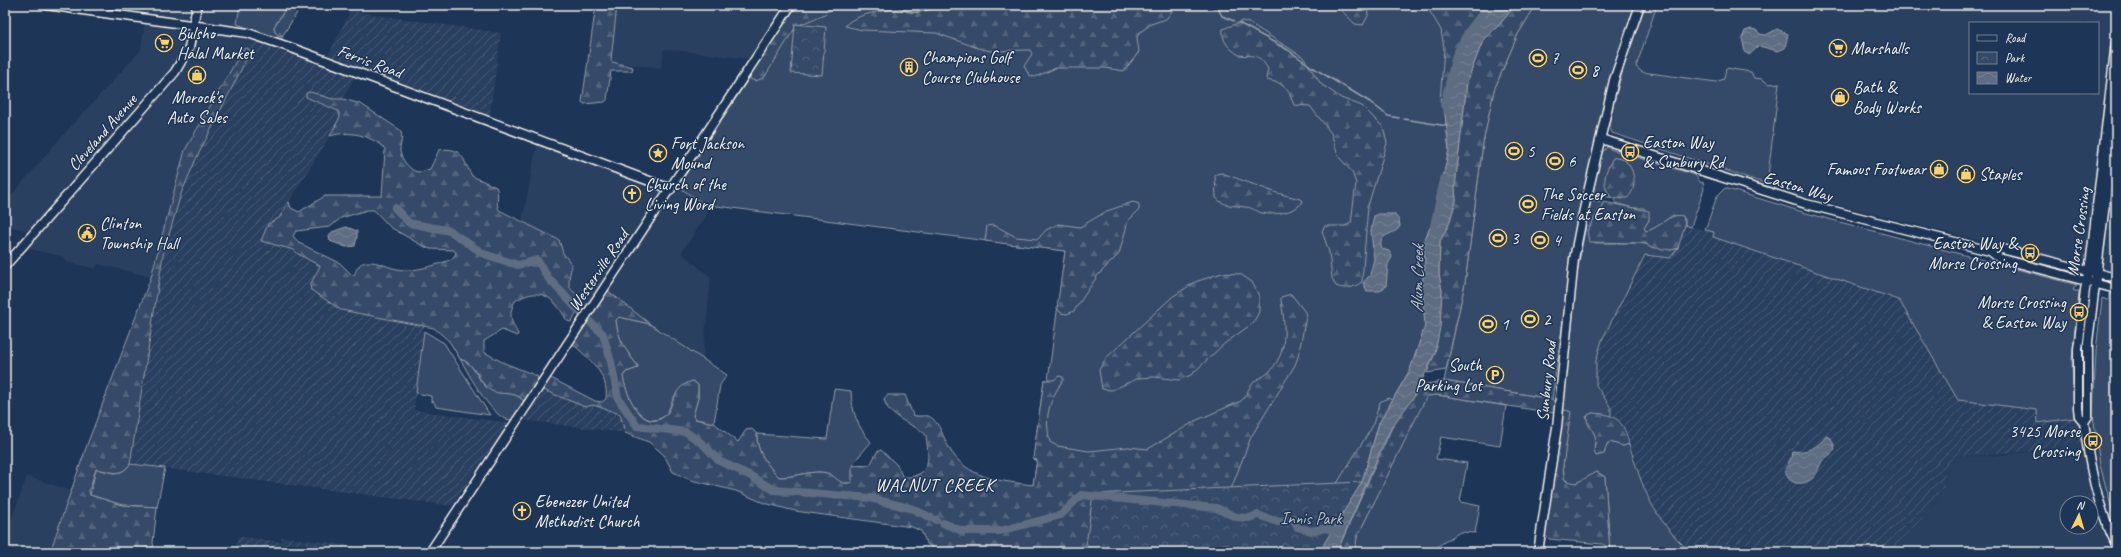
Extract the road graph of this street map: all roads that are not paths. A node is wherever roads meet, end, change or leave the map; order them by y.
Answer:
1 (46, 5) edge
2 (197, 5) edge
3 (791, 5) edge
4 (1640, 5) edge
5 (194, 25) junction
6 (2116, 42) edge
7 (2111, 81) edge
8 (2116, 114) edge
9 (1601, 139) junction
10 (671, 189) junction
11 (1990, 251) junction
12 (5, 266) edge
13 (2092, 272) junction
14 (2116, 278) edge
15 (2090, 282) junction
16 (2116, 289) edge
17 (2112, 526) edge
18 (2116, 544) edge
19 (430, 552) edge
20 (1538, 552) edge

1 - 5 main road, Ferris Road
2 - 5 main road, Cleveland Avenue
3 - 10 main road, Westerville Road
4 - 9 main road, Sunbury Road
5 - 10 main road, Ferris Road
5 - 12 main road, Cleveland Avenue
6 - 7 main road, Morse Crossing
7 - 13 main road, Morse Crossing
8 - 13 main road, Morse Crossing
9 - 11 main road, Easton Way
9 - 20 main road, Sunbury Road
10 - 19 main road, Westerville Road
11 - 13 main road, Easton Way
11 - 15 main road, Easton Way
13 - 14 main road, Easton Way
13 - 15 main road, Morse Crossing
15 - 16 main road, Easton Way
15 - 17 main road, Morse Crossing
17 - 18 main road, Morse Crossing

